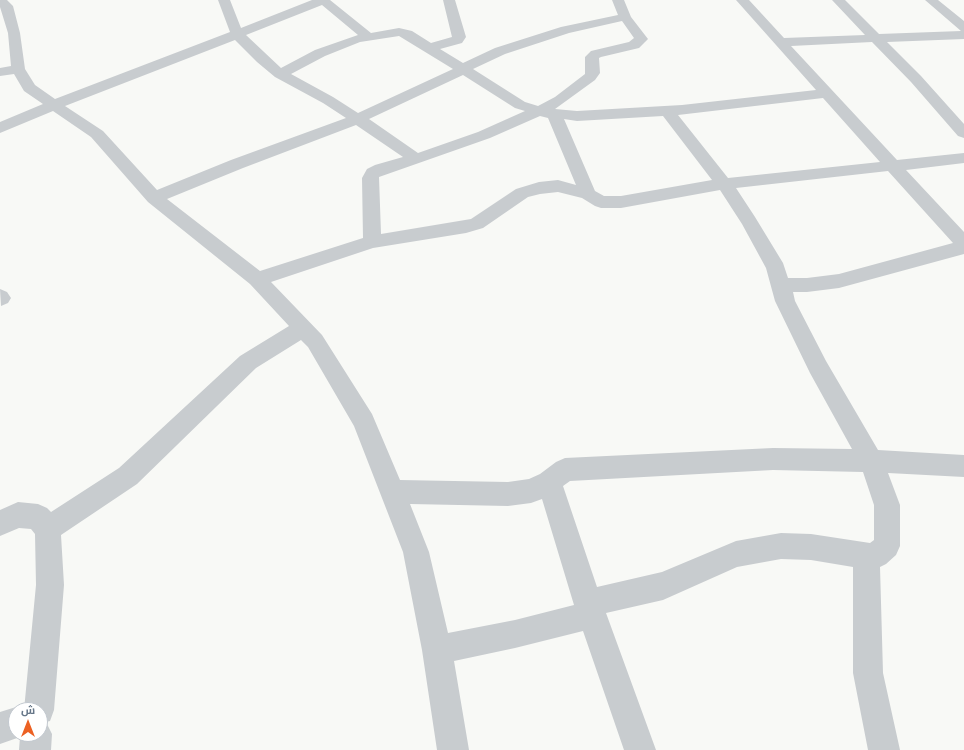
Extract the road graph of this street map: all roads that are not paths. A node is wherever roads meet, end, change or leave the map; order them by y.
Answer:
1 (224, 0) edge
2 (323, 0) edge
3 (449, 0) edge
4 (618, 0) edge
5 (742, 0) edge
6 (838, 0) edge
7 (931, 0) edge
8 (0, 1) edge
9 (625, 17) junction
10 (6, 24) edge
11 (964, 28) edge
12 (237, 34) junction
13 (964, 35) edge
14 (368, 37) junction
15 (874, 38) junction
16 (781, 42) junction
17 (428, 48) junction
18 (464, 69) junction
19 (9, 71) edge
20 (280, 74) junction
21 (827, 93) junction
22 (53, 105) junction
23 (537, 111) junction
24 (667, 111) junction
25 (554, 114) junction
26 (357, 119) junction
27 (0, 128) edge
28 (964, 133) edge
29 (964, 158) edge
30 (416, 159) junction
31 (892, 166) junction
32 (724, 184) junction
33 (588, 194) junction
34 (154, 198) junction
35 (372, 242) junction
36 (964, 246) edge
37 (257, 279) junction
38 (782, 285) junction
39 (303, 328) junction
40 (871, 461) junction
41 (964, 466) edge
42 (549, 482) junction
43 (392, 492) junction
44 (0, 523) edge
45 (48, 529) junction
46 (866, 556) junction
47 (590, 608) junction
48 (437, 650) junction
49 (40, 702) edge
50 (453, 750) edge
51 (640, 750) edge
52 (884, 750) edge

1 - 12 street
2 - 12 street
2 - 14 street
3 - 17 street
4 - 9 street
5 - 16 street
6 - 15 street
7 - 11 street
8 - 10 street
9 - 18 street
9 - 23 street
10 - 19 street
12 - 20 street
12 - 22 street
13 - 15 street
14 - 17 street
14 - 20 street
15 - 16 street
15 - 28 street
16 - 21 street
17 - 18 street
18 - 23 street
18 - 26 street
19 - 22 street
20 - 26 street
21 - 24 street
21 - 31 street
22 - 27 street
22 - 34 street
23 - 25 street
23 - 30 street
24 - 25 street
24 - 32 street
25 - 33 street
26 - 30 street
26 - 34 street
29 - 31 street
30 - 35 street
31 - 32 street
31 - 36 street
32 - 33 street
32 - 38 street
33 - 35 street
34 - 37 street
35 - 37 street
36 - 38 street
37 - 39 street
38 - 40 street
39 - 43 street
39 - 45 street
40 - 41 street
40 - 42 street
40 - 46 street
42 - 43 street
42 - 47 street
43 - 48 street
44 - 45 street
45 - 49 street
46 - 47 street
46 - 52 street
47 - 48 street
47 - 51 street
48 - 50 street

